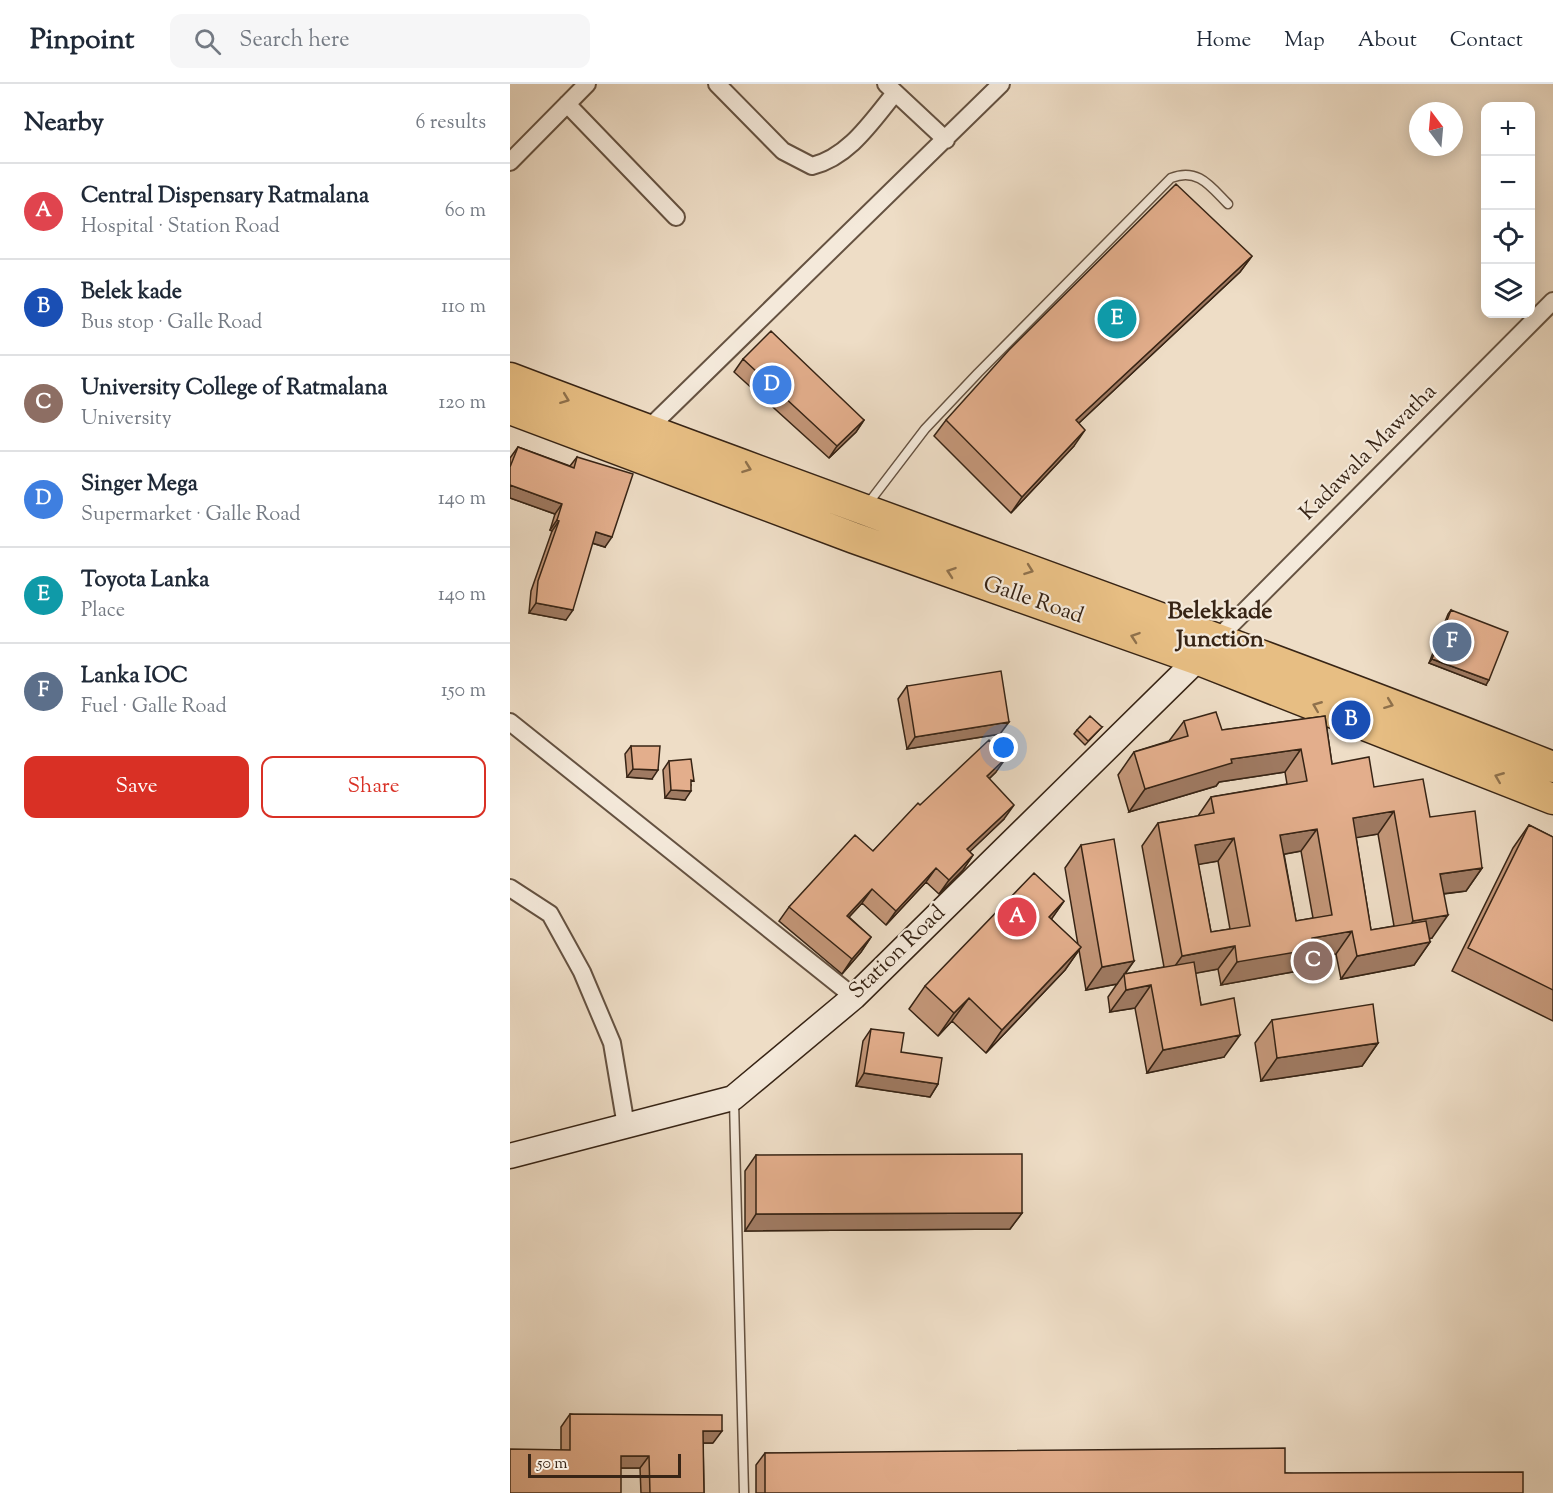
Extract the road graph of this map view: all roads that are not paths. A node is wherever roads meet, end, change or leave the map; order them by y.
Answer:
1 (587, 84) edge
2 (717, 84) edge
3 (1001, 84) edge
4 (890, 88) edge
5 (567, 104) junction
6 (946, 140) junction
7 (510, 162) edge
8 (1228, 204) dead end
9 (676, 217) dead end
10 (1553, 301) edge
11 (510, 378) edge
12 (510, 409) edge
13 (647, 430) junction
14 (864, 511) junction
15 (1208, 649) junction
16 (510, 722) edge
17 (1553, 767) edge
18 (1553, 799) edge
19 (510, 888) edge
20 (854, 997) junction
21 (733, 1098) junction
22 (626, 1126) junction
23 (510, 1156) edge
24 (744, 1493) edge

1 - 5 street
2 - 4 street
3 - 6 street
4 - 6 street
5 - 7 street
5 - 9 street
6 - 13 street
8 - 14 lane
10 - 15 street, Kadawala Mawatha
11 -> 13 highway, Galle Road
15 -> 12 highway, Galle Road
13 -> 14 highway, Galle Road
14 -> 15 highway, Galle Road
15 -> 17 highway, Galle Road
18 -> 15 highway, Galle Road
15 - 20 street, Station Road
16 - 20 street
19 - 22 street
20 - 21 street, Station Road
21 - 22 street, Station Road
21 - 24 lane
22 - 23 street, Station Road

